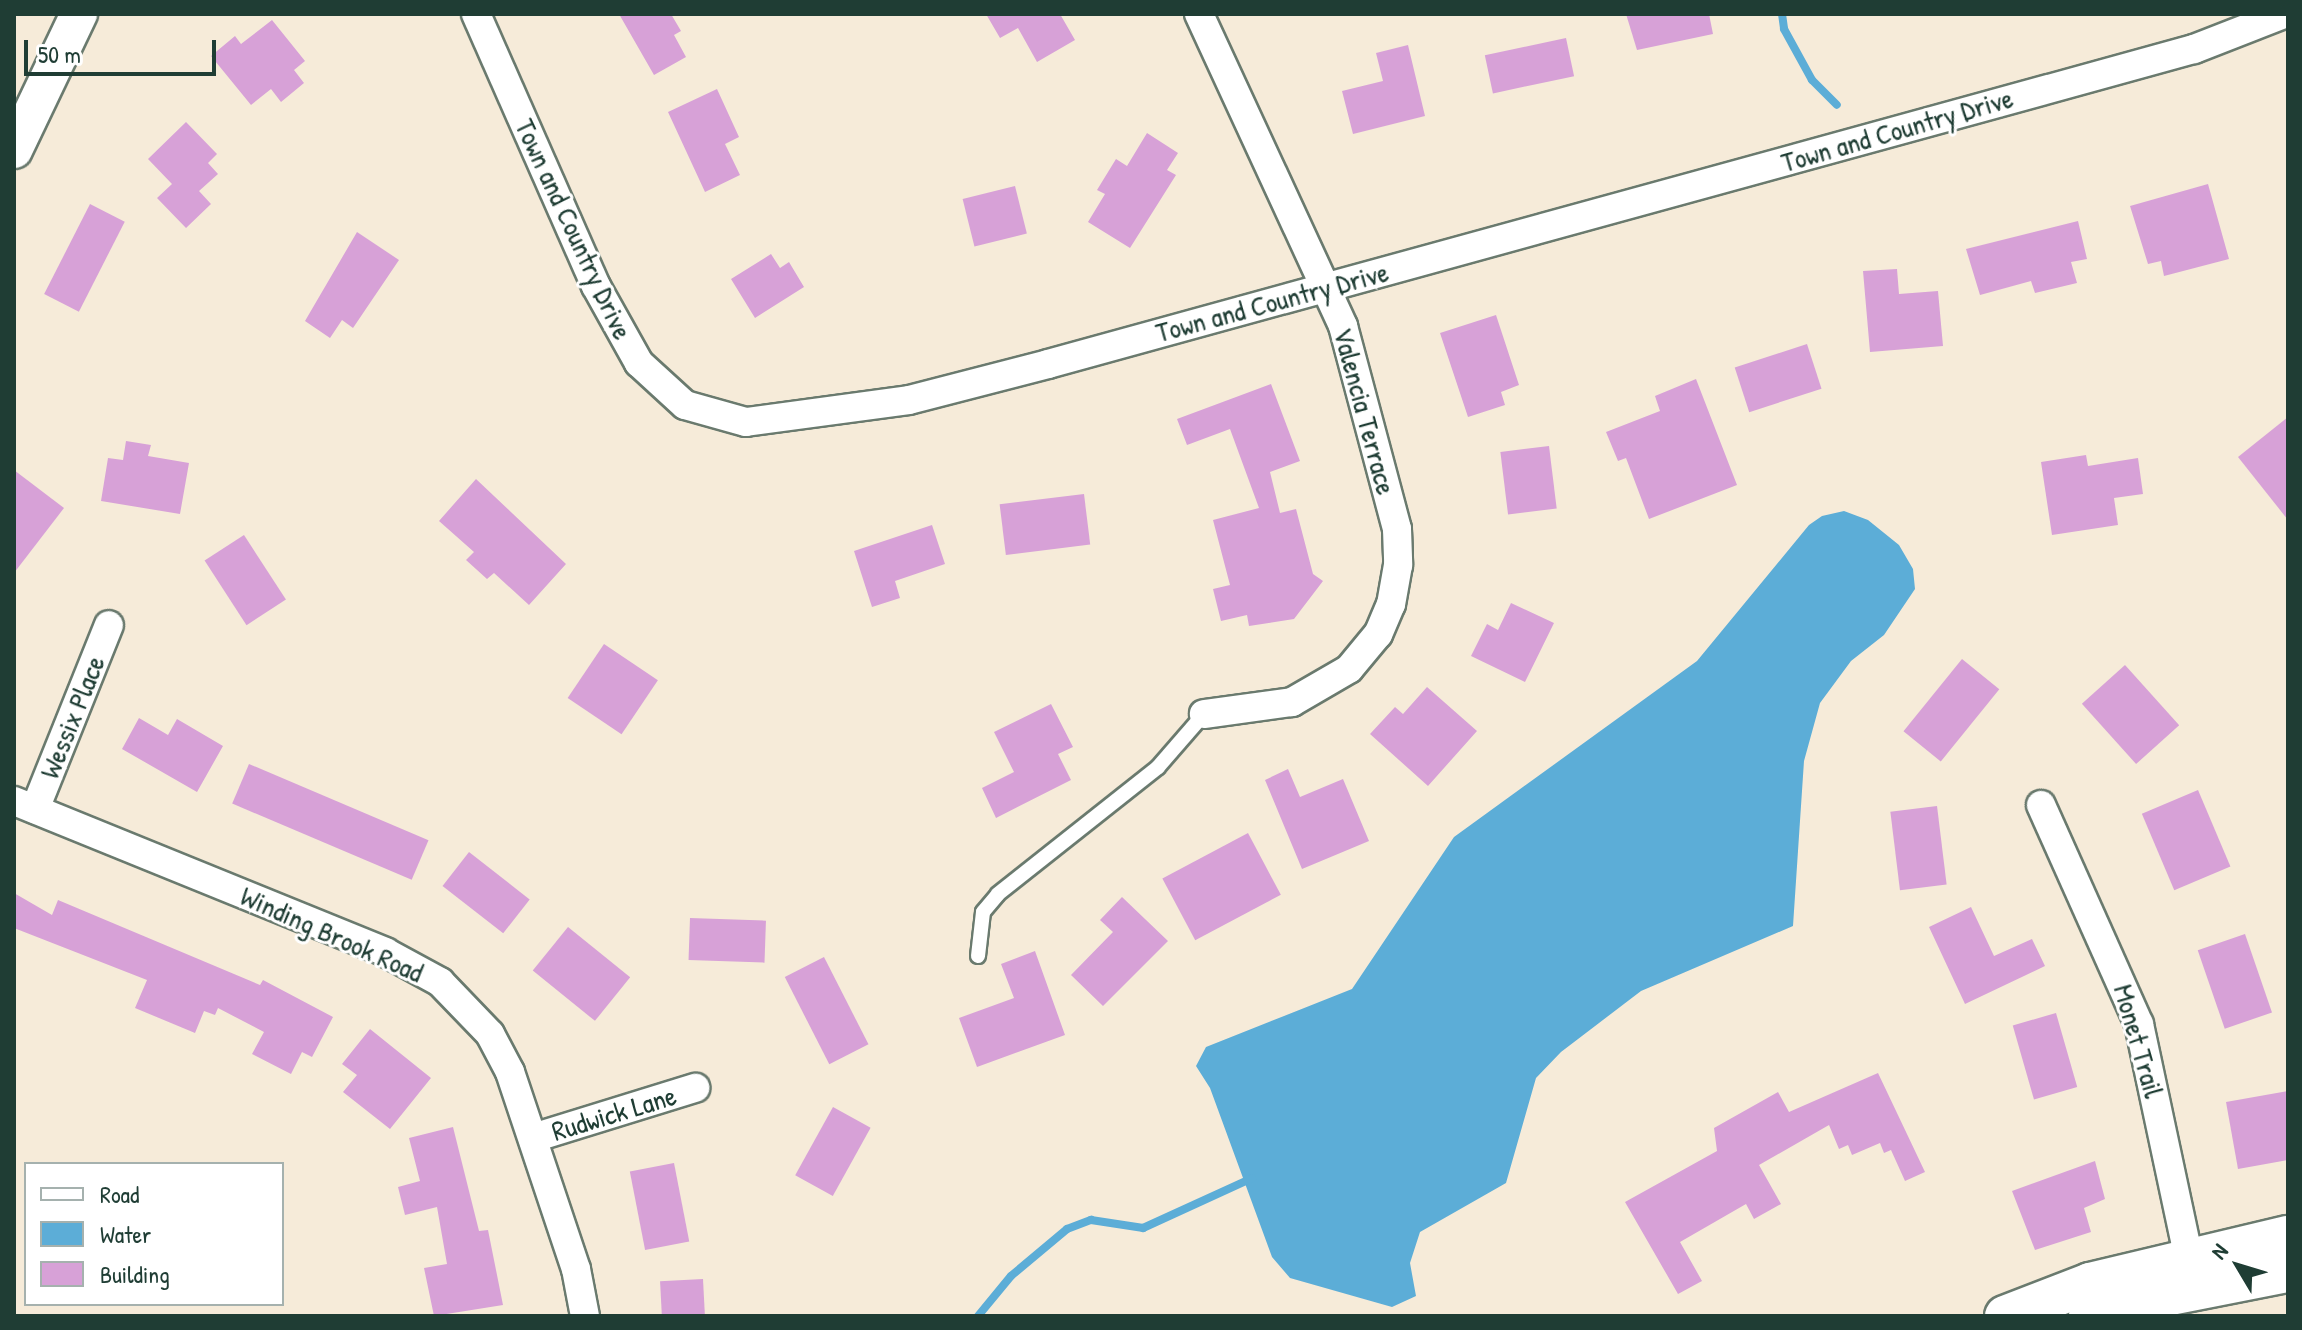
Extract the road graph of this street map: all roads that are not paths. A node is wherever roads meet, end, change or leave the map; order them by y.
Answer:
1 (79, 14) edge
2 (476, 14) edge
3 (1199, 14) edge
4 (2284, 14) edge
5 (2223, 26) edge
6 (14, 150) edge
7 (1328, 286) junction
8 (109, 625) dead end
9 (1204, 714) joint
10 (25, 805) edge
11 (2041, 805) dead end
12 (978, 956) dead end
13 (695, 1088) dead end
14 (533, 1138) junction
15 (2288, 1236) edge
16 (2288, 1272) edge
17 (2193, 1274) junction
18 (585, 1316) edge
19 (2005, 1316) edge
20 (2089, 1316) edge

1 - 6 street
2 - 7 street, Town and Country Drive
3 - 7 street, Valencia Terrace
4 - 5 street, Town and Country Drive
5 - 7 street, Town and Country Drive
7 - 9 street, Valencia Terrace
8 - 10 street, Wessix Place
9 - 12 lane
10 - 14 street, Winding Brook Road
11 - 17 street, Monet Trail
13 - 14 street, Rudwick Lane
14 - 18 street, Winding Brook Road
15 - 17 main road
16 - 17 main road
17 - 19 main road
17 - 20 main road

